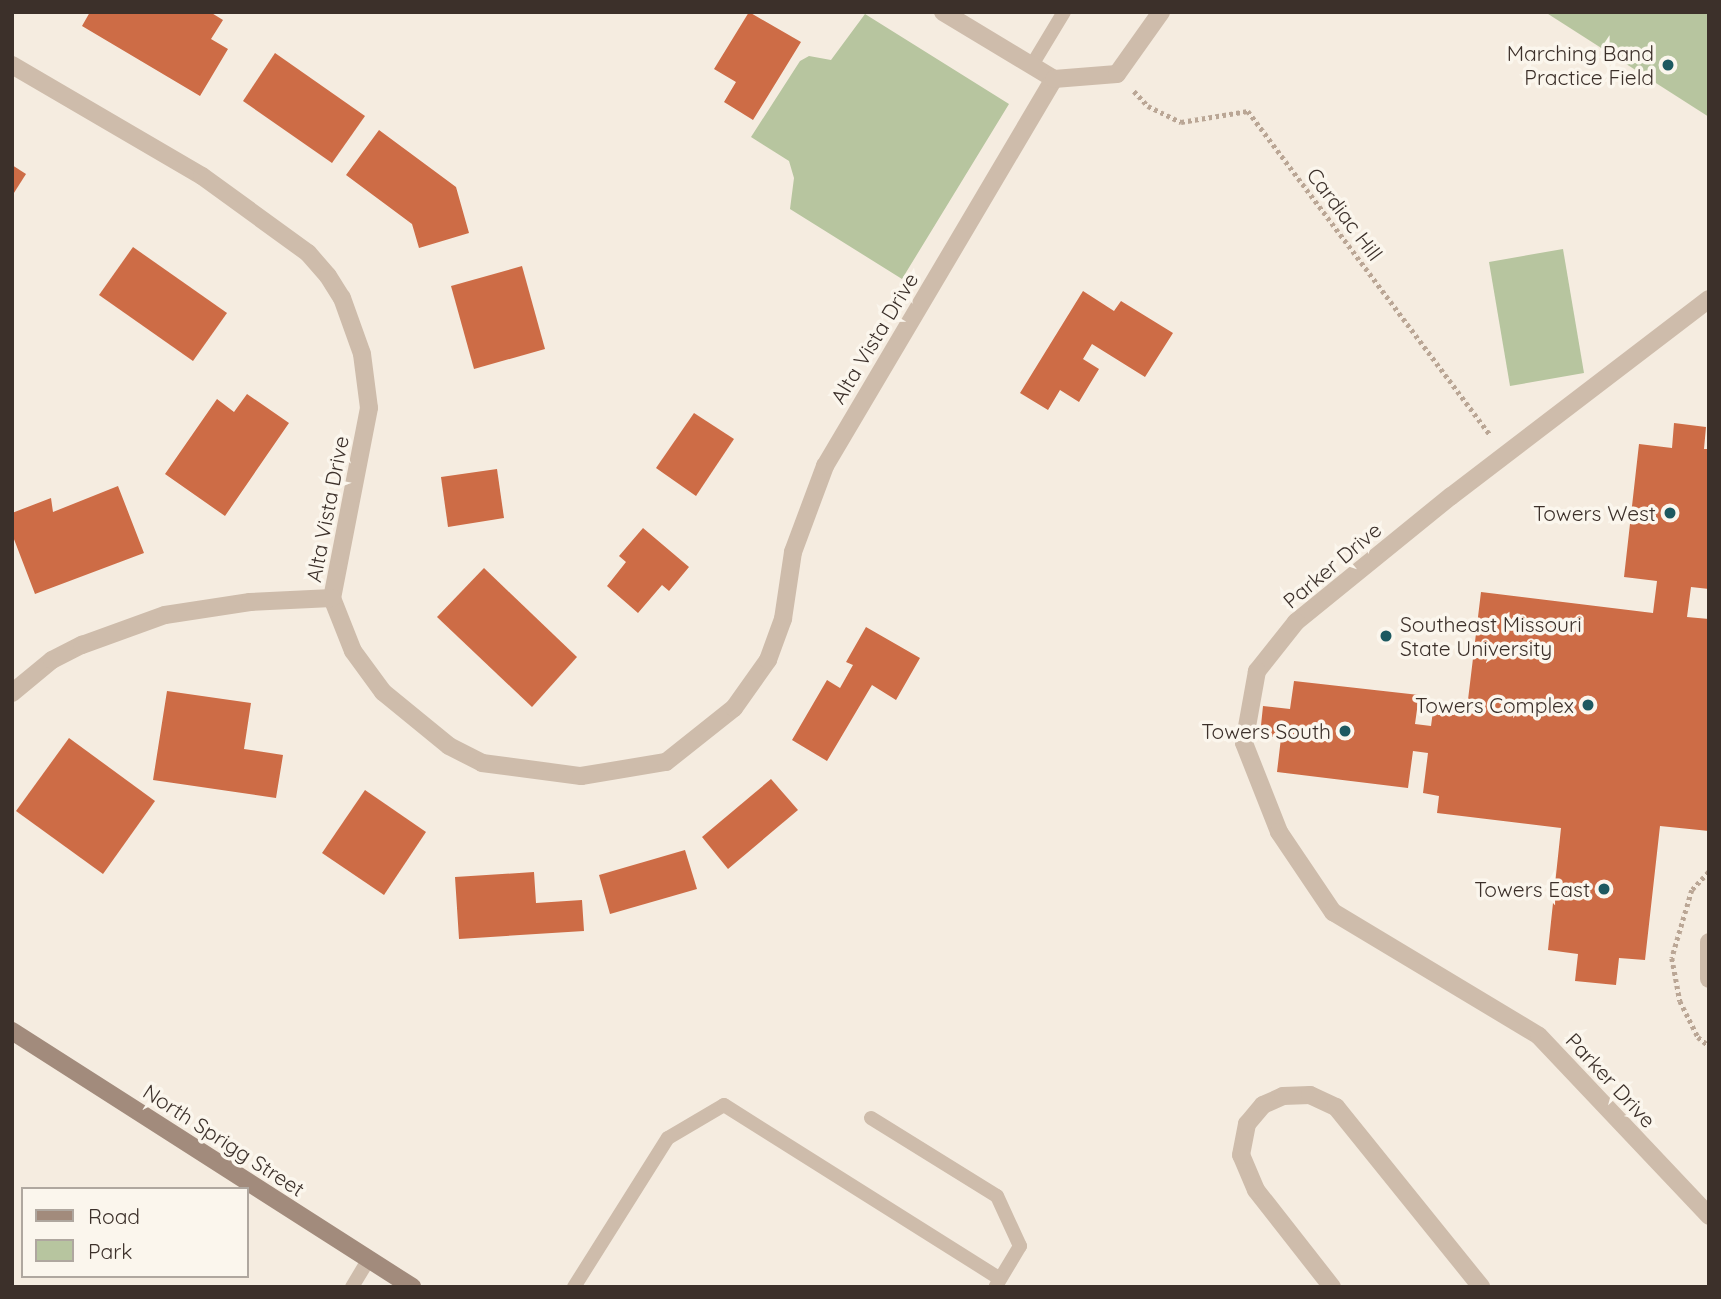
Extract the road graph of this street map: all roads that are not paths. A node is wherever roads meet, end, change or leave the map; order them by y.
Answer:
1 (943, 12) edge
2 (1064, 12) edge
3 (1161, 12) edge
4 (12, 65) edge
5 (1031, 65) junction
6 (1054, 79) junction
7 (1709, 299) edge
8 (332, 598) junction
9 (12, 693) edge
10 (1709, 942) edge
11 (1709, 979) edge
12 (12, 1031) edge
13 (871, 1118) dead end
14 (1709, 1216) edge
15 (369, 1259) junction
16 (997, 1283) edge
17 (352, 1287) edge
18 (412, 1287) edge
19 (575, 1287) edge
20 (1332, 1287) edge
21 (1481, 1287) edge

1 - 5 street
2 - 5 lane
3 - 6 street
4 - 8 street, Alta Vista Drive
5 - 6 street
6 - 8 street, Alta Vista Drive
7 - 14 street, Parker Drive
8 - 9 street
10 - 11 street
12 - 15 main road, North Sprigg Street
13 - 16 lane
15 - 17 lane
15 - 18 main road, North Sprigg Street
16 - 19 lane
20 - 21 street

